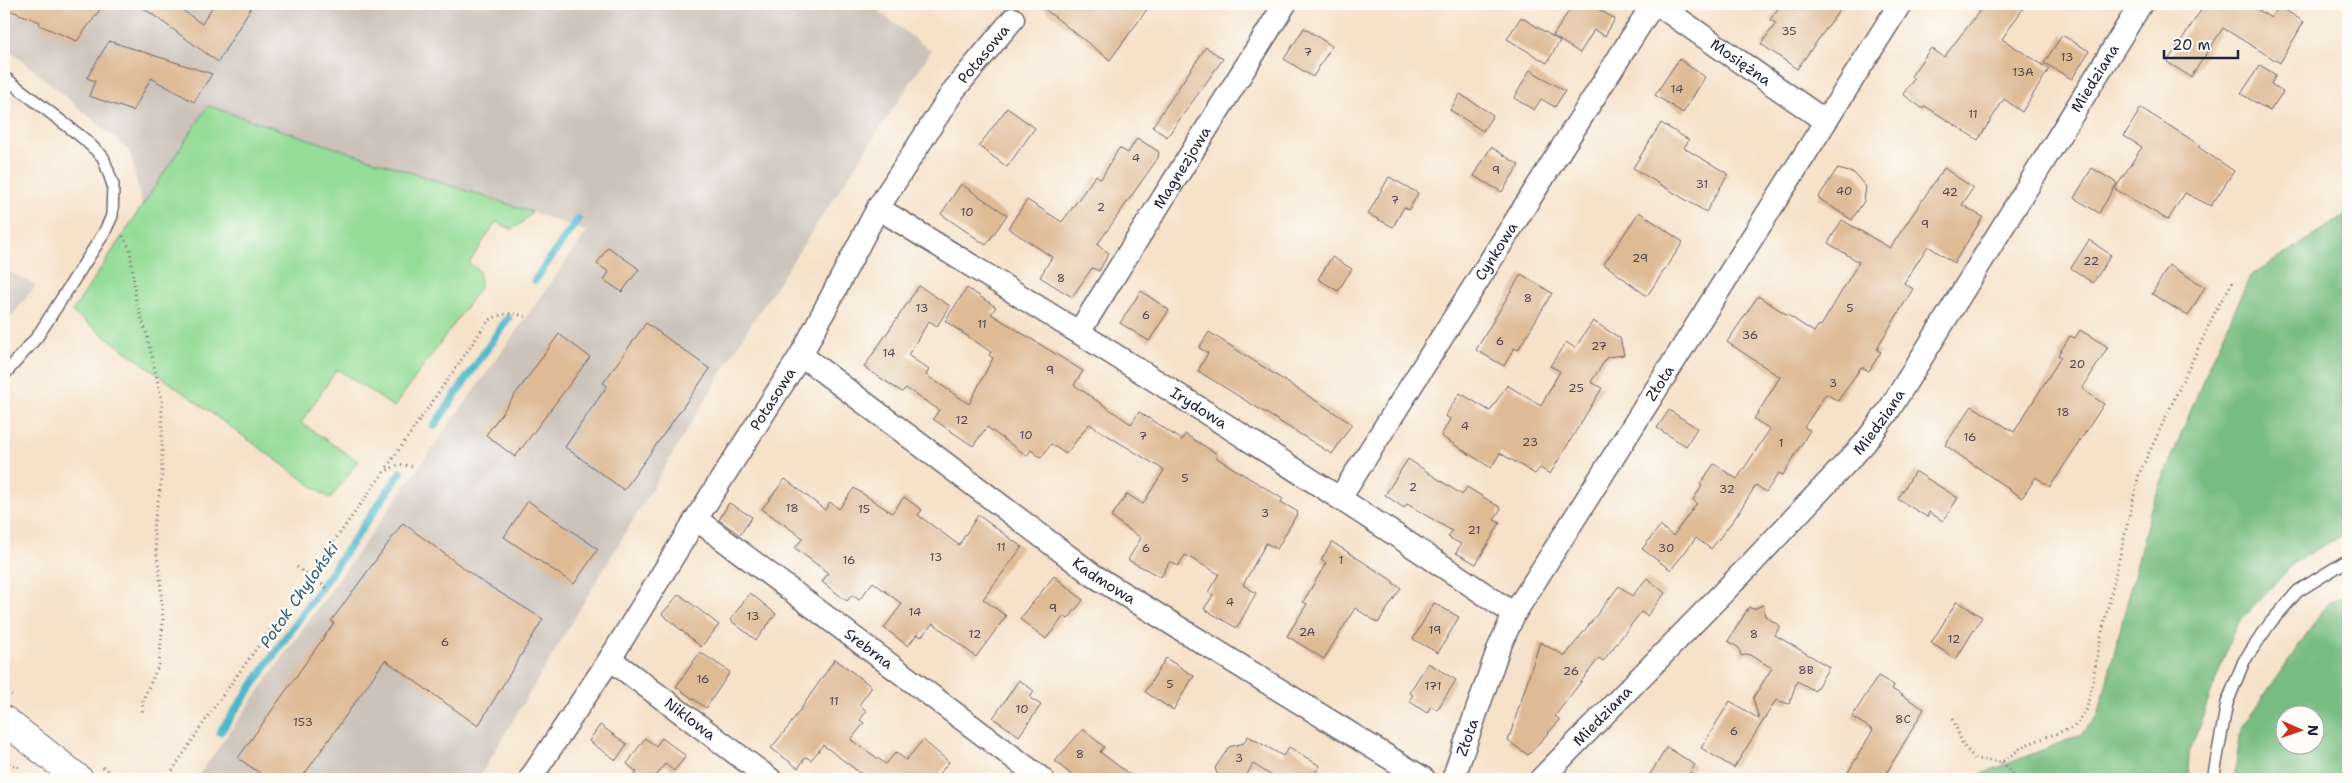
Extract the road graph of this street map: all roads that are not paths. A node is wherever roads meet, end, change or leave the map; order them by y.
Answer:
1 (1285, 4) edge
2 (1653, 4) edge
3 (1657, 4) edge
4 (1900, 4) edge
5 (2141, 4) edge
6 (1012, 19) dead end
7 (4, 77) edge
8 (1824, 121) junction
9 (878, 208) junction
10 (1079, 332) junction
11 (801, 355) junction
12 (4, 375) edge
13 (1340, 498) junction
14 (696, 519) junction
15 (2348, 560) edge
16 (1514, 614) junction
17 (610, 659) junction
18 (4, 720) edge
19 (79, 779) edge
20 (530, 779) edge
21 (770, 779) edge
22 (1042, 779) edge
23 (1424, 779) edge
24 (1453, 779) edge
25 (1541, 779) edge
26 (2213, 779) edge

1 - 10 street, Magnezjowa
2 - 13 street, Cynkowa
3 - 8 street, Mosiężna
4 - 8 street, Złota
5 - 25 street, Miedziana
6 - 9 street, Potasowa
7 - 12 lane
8 - 16 street, Złota
9 - 10 street, Irydowa
9 - 11 street, Potasowa
10 - 13 street, Irydowa
11 - 14 street, Potasowa
11 - 23 street, Kadmowa
13 - 16 street, Irydowa
14 - 17 street, Potasowa
14 - 22 street, Srebrna
15 - 26 lane
16 - 24 street, Złota
17 - 20 street, Potasowa
17 - 21 street, Niklowa
18 - 19 street

